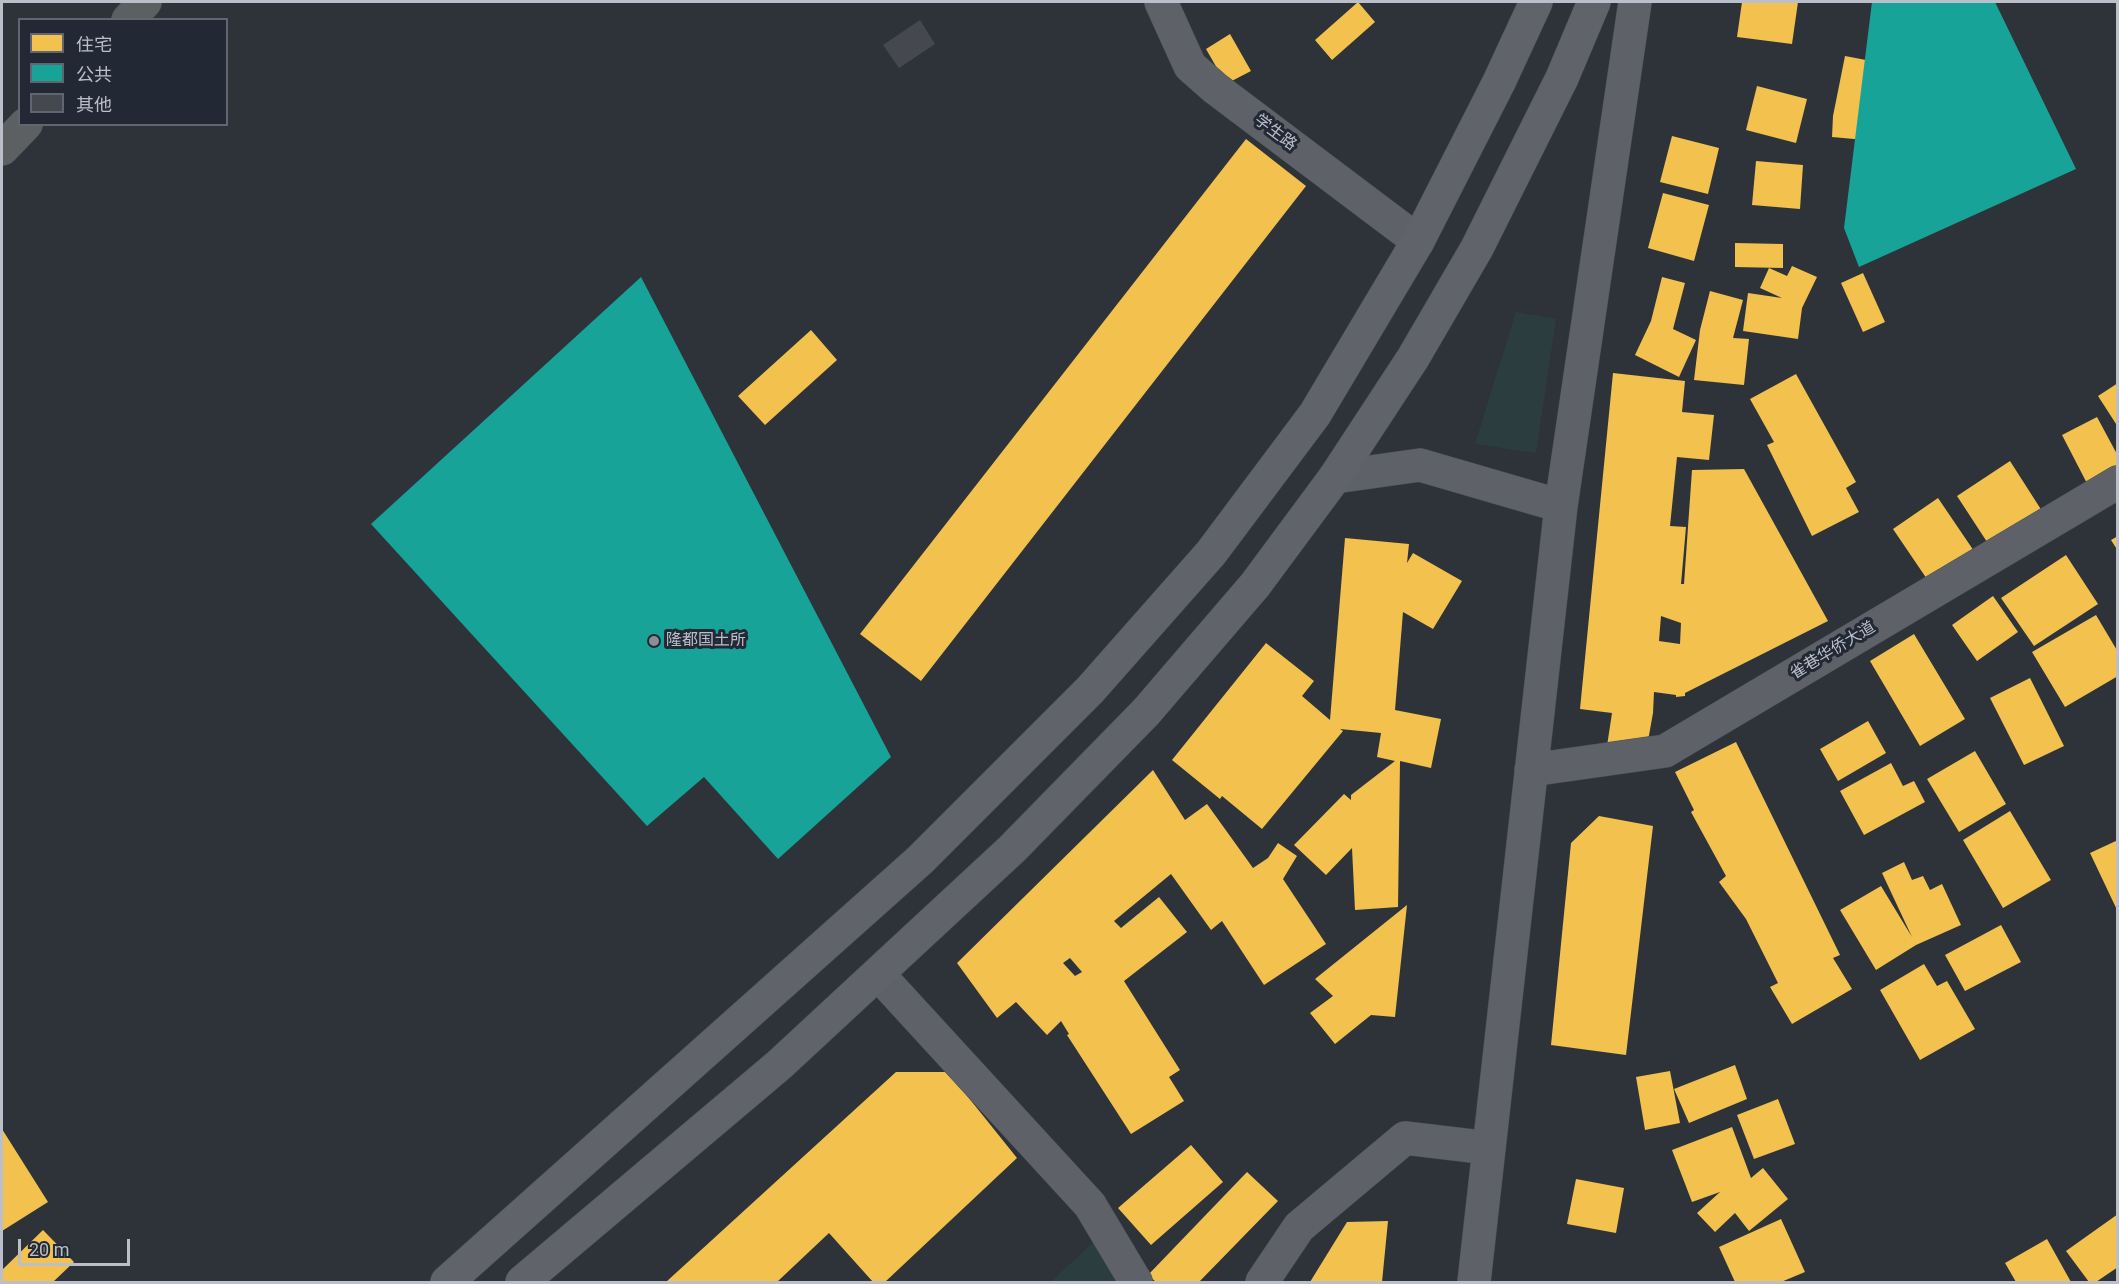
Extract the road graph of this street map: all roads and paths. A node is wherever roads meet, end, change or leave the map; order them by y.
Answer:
1 (145, 2) edge
2 (1161, 2) edge
3 (1536, 2) edge
4 (1594, 2) edge
5 (1635, 2) edge
6 (130, 18) edge
7 (24, 126) edge
8 (2, 149) edge
9 (1418, 241) junction
10 (1335, 477) junction
11 (2118, 482) edge
12 (1561, 506) junction
13 (1531, 770) junction
14 (878, 974) junction
15 (1489, 1148) junction
16 (447, 1282) edge
17 (522, 1282) edge
18 (1136, 1282) edge
19 (1262, 1282) edge
20 (1474, 1282) edge

1 - 6 highway
2 - 9 street, 学生路
3 - 9 main road
4 - 10 main road
5 - 12 street
7 - 8 highway
9 - 16 main road
10 - 12 street
10 - 14 main road
11 - 13 street, 雀巷华侨大道
12 - 13 street
13 - 15 street
14 - 17 main road
14 - 18 street
15 - 19 street
15 - 20 street

